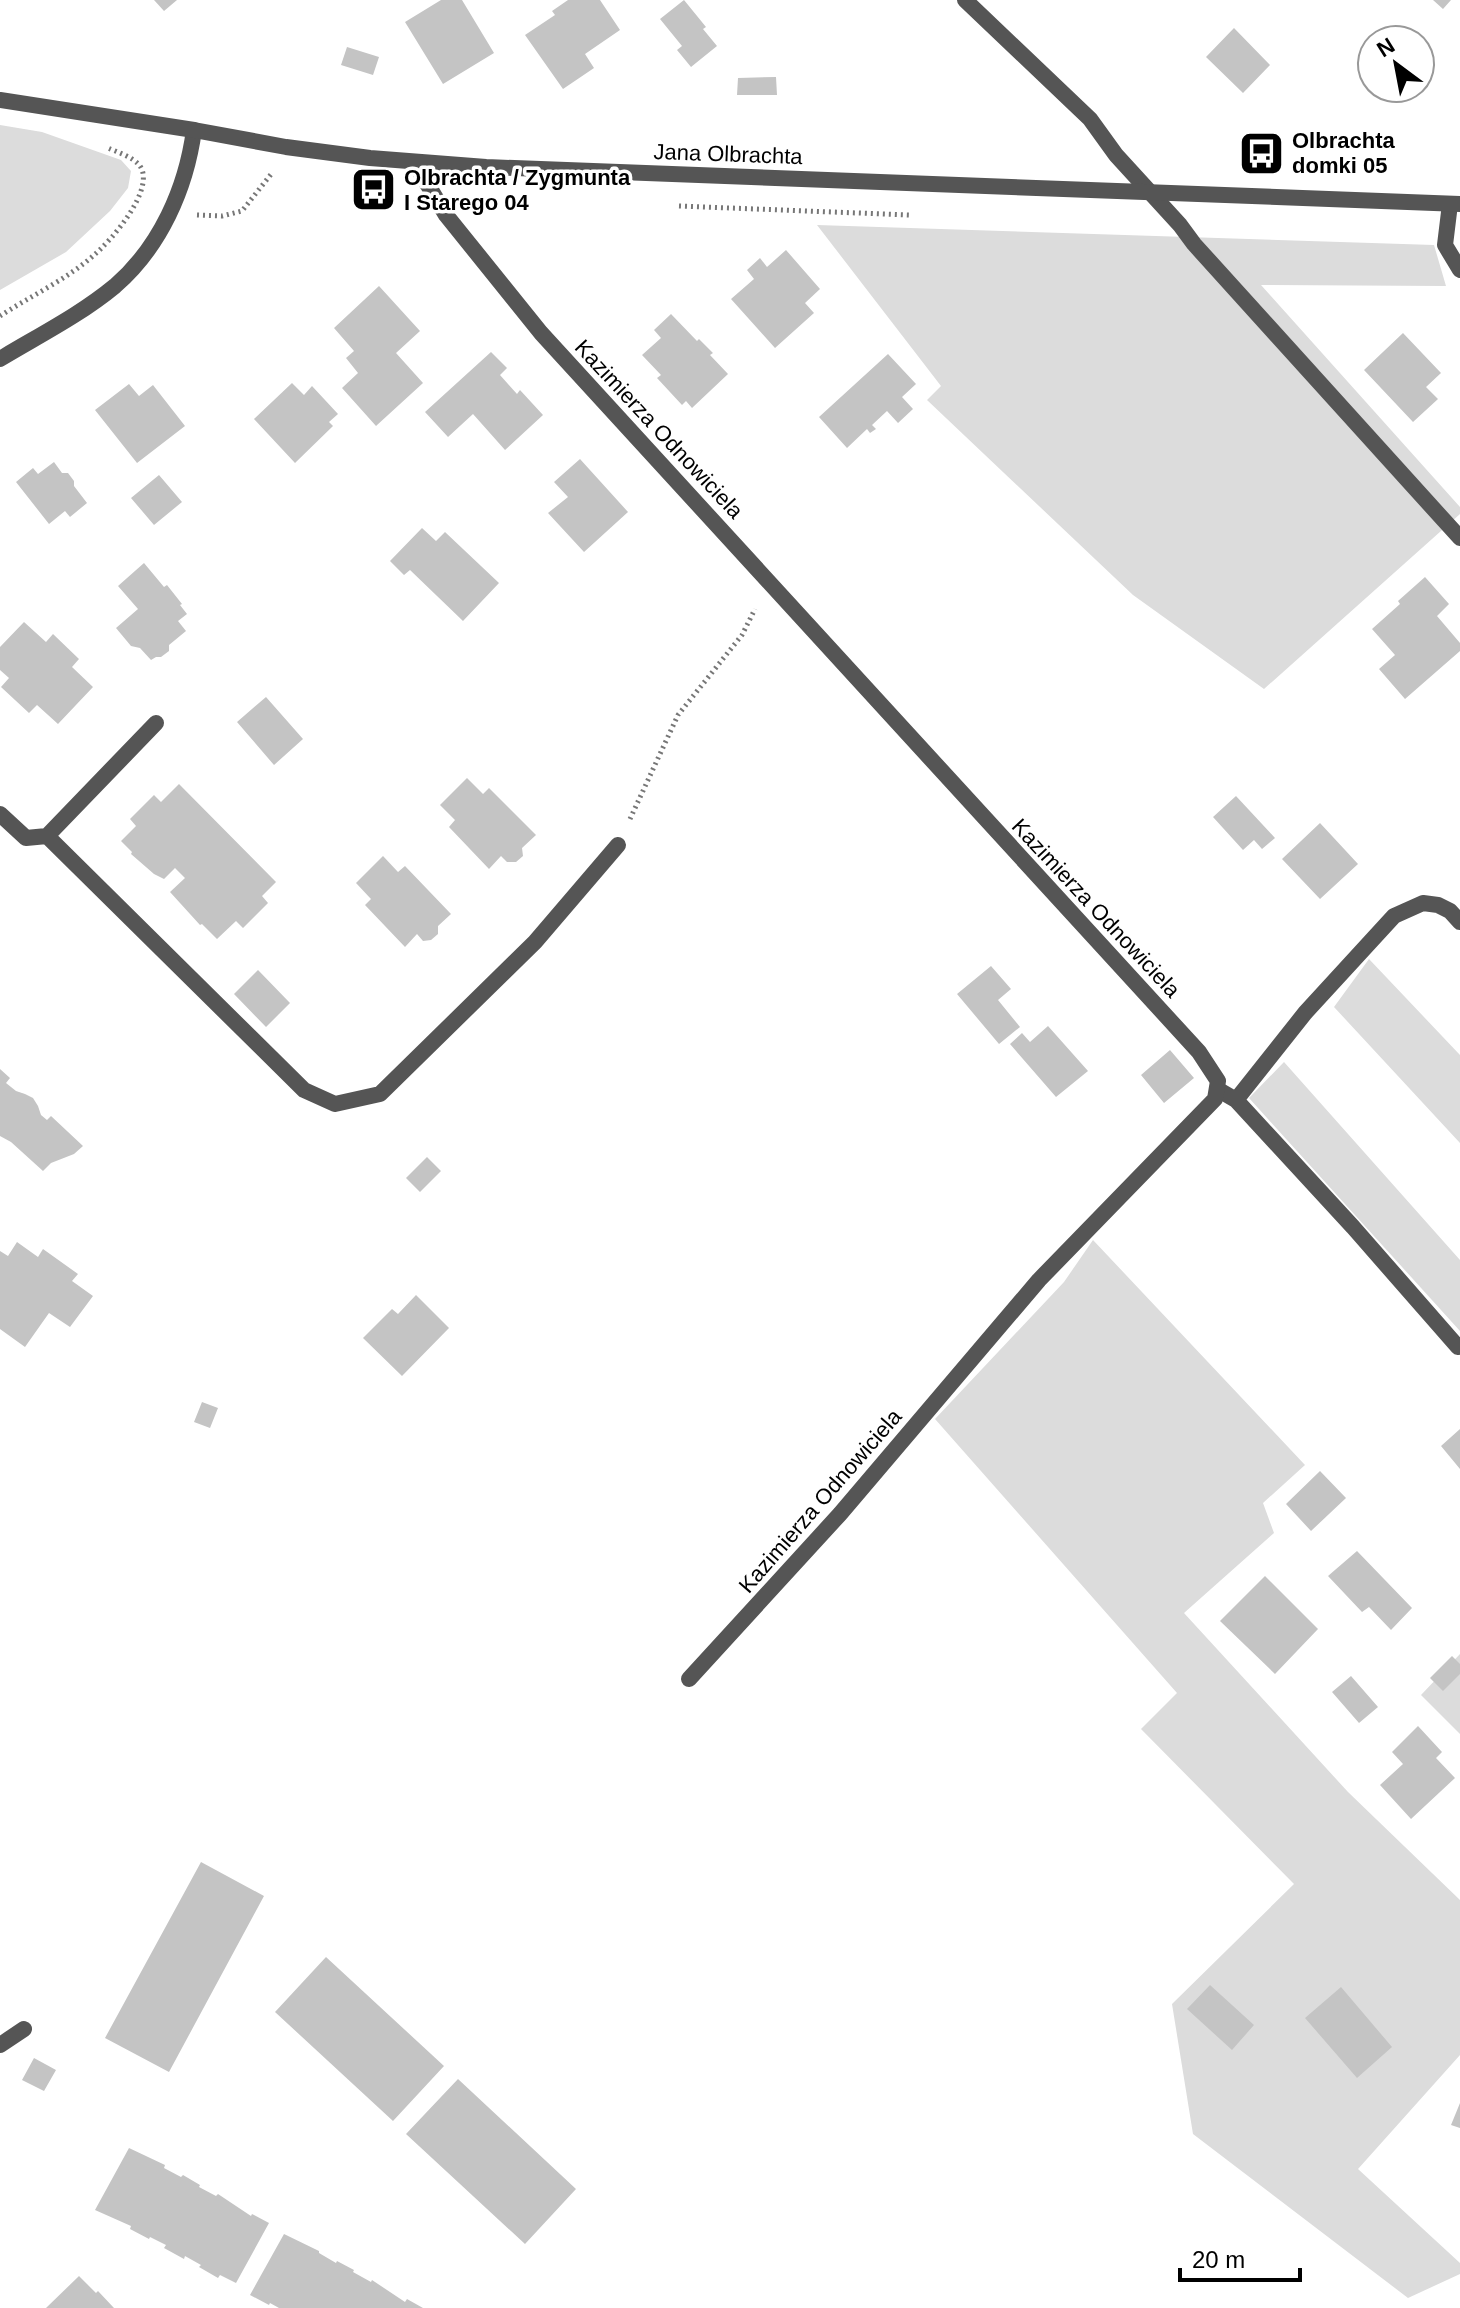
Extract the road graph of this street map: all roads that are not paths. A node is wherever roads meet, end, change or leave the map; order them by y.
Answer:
1 (965, 0) edge
2 (0, 100) edge
3 (194, 130) junction
4 (414, 162) junction
5 (1151, 193) junction
6 (1455, 204) edge
7 (1460, 270) edge
8 (0, 359) edge
9 (1460, 538) edge
10 (156, 723) dead end
11 (0, 814) edge
12 (47, 836) junction
13 (618, 845) road end
14 (1460, 922) edge
15 (1217, 1089) junction
16 (1236, 1100) junction
17 (1458, 1347) edge
18 (689, 1679) dead end
19 (24, 2029) dead end
20 (0, 2045) edge

1 - 5 street
2 - 3 street, Jana Olbrachta
3 - 4 street, Jana Olbrachta
3 - 8 street
4 - 5 street, Jana Olbrachta
4 - 15 street, Kazimierza Odnowiciela
5 - 6 street, Jana Olbrachta
5 - 9 street
6 - 7 street
10 - 12 street
11 - 12 street
12 - 13 street
14 - 16 street
15 - 16 street
15 - 18 street, Kazimierza Odnowiciela
16 - 17 street
19 - 20 street

